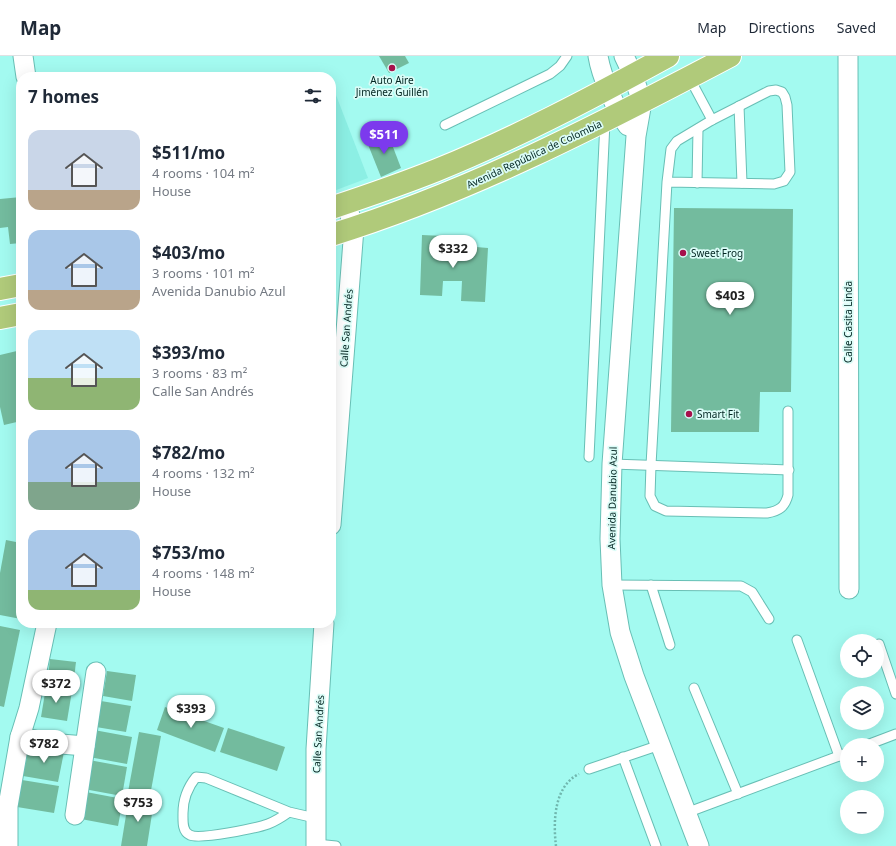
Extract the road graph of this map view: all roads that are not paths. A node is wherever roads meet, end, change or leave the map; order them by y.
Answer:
1 (23, 56) edge
2 (567, 56) edge
3 (598, 56) edge
4 (668, 56) edge
5 (730, 56) edge
6 (848, 56) edge
7 (629, 65) edge
8 (25, 72) edge
9 (689, 77) junction
10 (609, 88) junction
11 (642, 102) junction
12 (739, 106) junction
13 (612, 117) junction
14 (712, 120) junction
15 (445, 124) dead end
16 (698, 129) junction
17 (636, 136) junction
18 (667, 182) junction
19 (697, 183) junction
20 (742, 184) junction
21 (339, 205) edge
22 (354, 228) junction
23 (336, 233) edge
24 (16, 286) edge
25 (0, 289) edge
26 (16, 315) edge
27 (0, 318) edge
28 (788, 411) dead end
29 (589, 457) dead end
30 (336, 461) edge
31 (612, 464) junction
32 (651, 465) junction
33 (789, 470) junction
34 (612, 585) junction
35 (650, 585) junction
36 (849, 588) dead end
37 (768, 619) dead end
38 (46, 628) edge
39 (324, 628) edge
40 (797, 640) dead end
41 (670, 645) dead end
42 (884, 659) edge
43 (96, 672) dead end
44 (694, 688) dead end
45 (896, 694) edge
46 (896, 734) edge
47 (20, 737) junction
48 (884, 739) edge
49 (660, 745) junction
50 (85, 746) junction
51 (840, 747) edge
52 (840, 755) edge
53 (623, 757) junction
54 (588, 769) road end
55 (738, 794) junction
56 (289, 812) junction
57 (686, 813) junction
58 (75, 815) dead end
59 (315, 818) junction
60 (316, 845) edge
61 (8, 846) edge
62 (336, 846) edge
63 (656, 846) edge
64 (699, 846) edge

1 - 8 street
2 - 15 lane
3 - 10 street
4 - 7 main road
5 - 9 main road, Avenida República de Colombia
6 - 36 street, Calle Casita Linda
7 - 10 main road
7 - 11 street
9 - 11 main road, Avenida República de Colombia
9 - 14 lane
10 - 13 street
10 - 21 main road
11 - 13 main road, Avenida República de Colombia
11 - 17 street, Avenida Danubio Azul
12 - 14 lane
12 - 20 lane
12 - 20 lane
13 - 17 street
13 - 22 main road, Avenida República de Colombia
13 - 29 lane
14 - 16 lane
16 - 18 lane
16 - 19 lane
17 - 31 street, Avenida Danubio Azul
18 - 19 lane
18 - 32 lane
19 - 20 lane
21 - 22 street, Calle San Andrés
22 - 23 main road, Avenida República de Colombia
22 - 30 street, Calle San Andrés
24 - 25 main road
26 - 27 main road
28 - 33 lane
31 - 32 lane
31 - 34 street, Avenida Danubio Azul
32 - 33 lane
32 - 33 lane
34 - 35 lane
34 - 49 street, Avenida Danubio Azul
35 - 37 lane
35 - 41 lane
38 - 47 street
39 - 59 street, Calle San Andrés
40 - 51 lane
42 - 45 lane
43 - 50 street
44 - 55 lane
46 - 48 lane
47 - 50 street
47 - 61 street
49 - 53 lane
49 - 57 street, Avenida Danubio Azul
50 - 58 street
52 - 55 lane
53 - 54 lane
53 - 63 lane
55 - 57 lane
56 - 56 lane
56 - 59 lane
57 - 64 street, Avenida Danubio Azul
59 - 60 street, Calle San Andrés
60 - 62 lane

